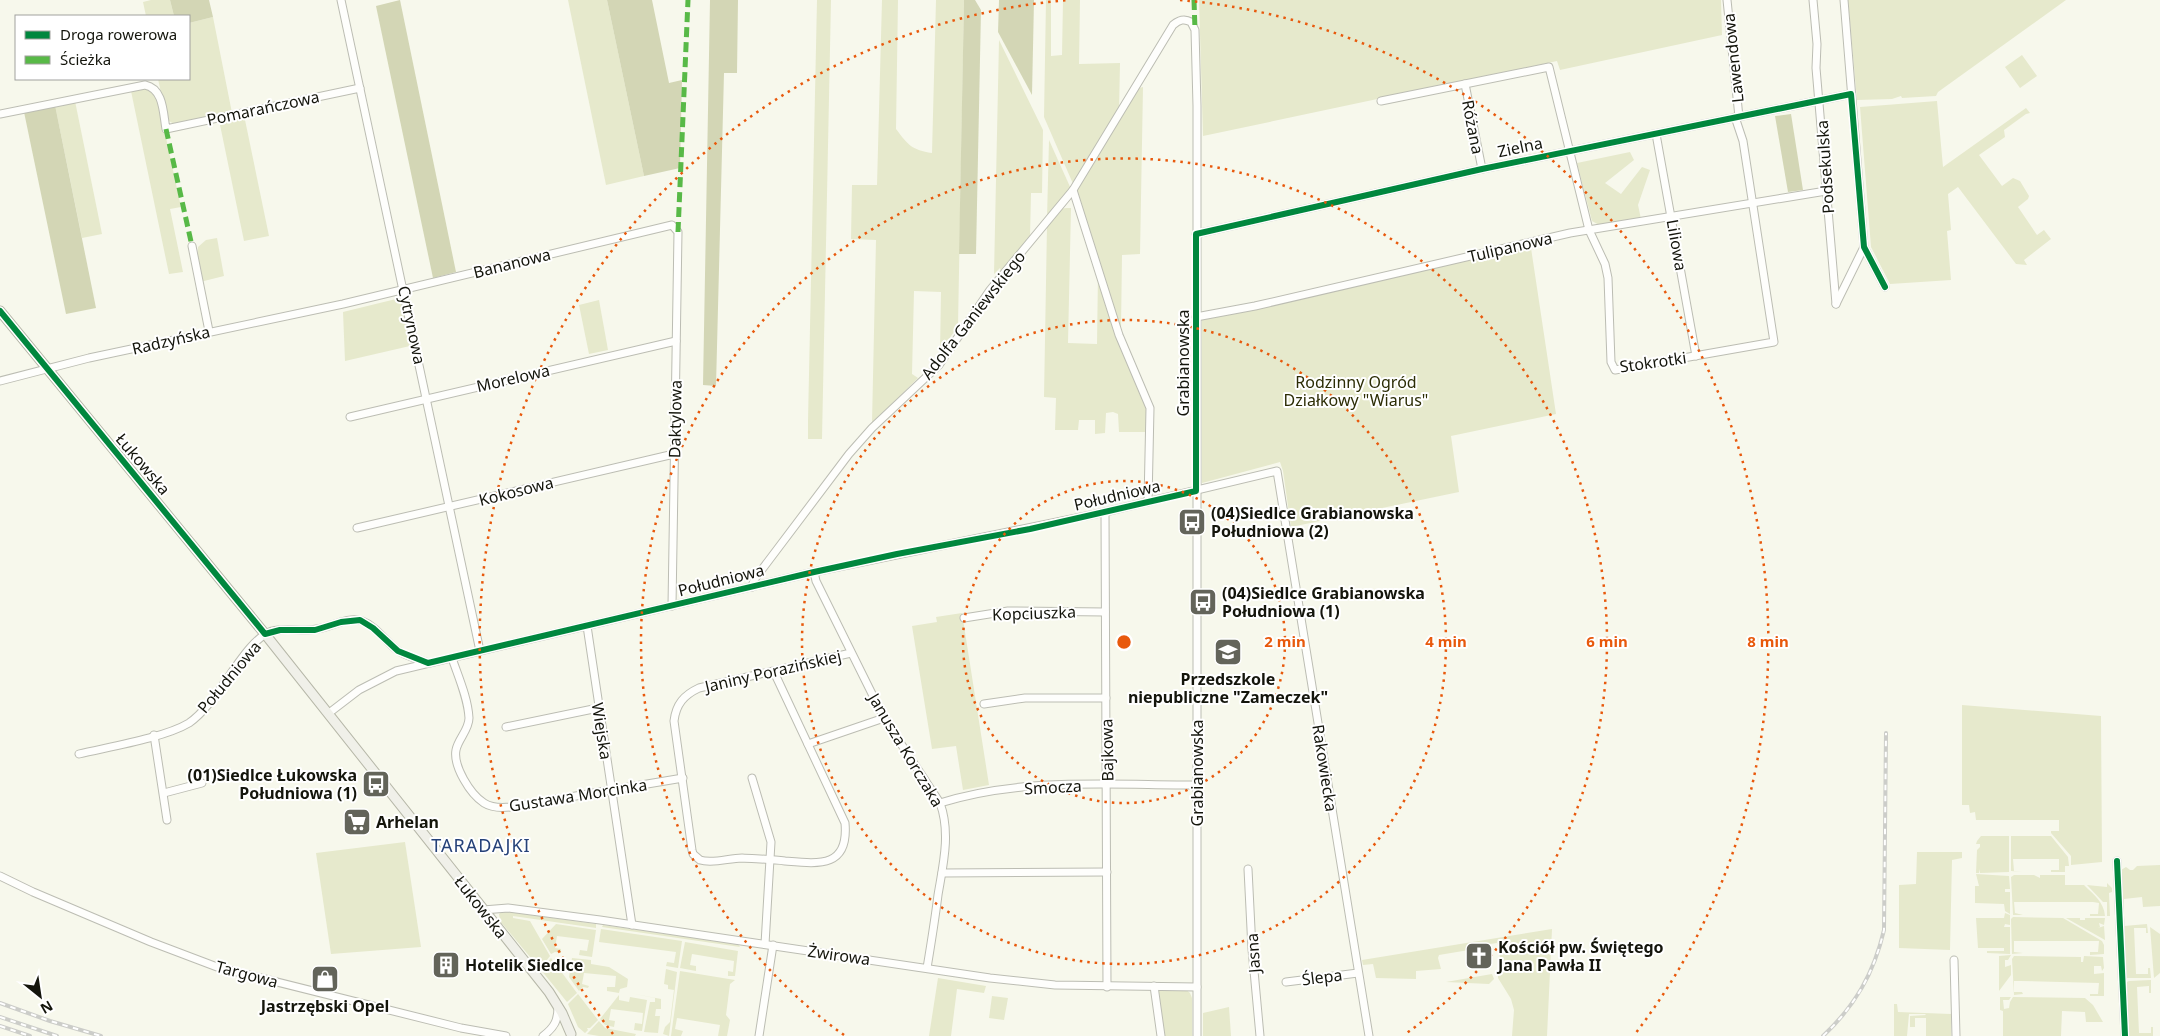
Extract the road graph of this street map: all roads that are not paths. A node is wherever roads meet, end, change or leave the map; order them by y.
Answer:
1 (341, 0) edge
2 (1727, 0) edge
3 (1814, 0) edge
4 (1844, 0) edge
5 (1195, 30) joint
6 (1549, 67) joint
7 (1465, 84) junction
8 (360, 88) junction
9 (1851, 94) junction
10 (1819, 99) junction
11 (1381, 101) dead end
12 (0, 114) edge
13 (1738, 117) junction
14 (1656, 134) junction
15 (1569, 151) junction
16 (1482, 169) junction
17 (1073, 190) junction
18 (1826, 191) junction
19 (1752, 203) junction
20 (1672, 215) junction
21 (1589, 230) junction
22 (678, 232) joint
23 (1196, 234) junction
24 (192, 246) dead end
25 (1864, 247) junction
26 (1885, 287) dead end
27 (404, 290) junction
28 (343, 304) joint
29 (0, 311) edge
30 (1196, 317) junction
31 (209, 331) junction
32 (676, 341) junction
33 (1696, 356) junction
34 (48, 370) junction
35 (0, 381) edge
36 (428, 398) junction
37 (350, 417) dead end
38 (674, 454) junction
39 (1277, 471) joint
40 (1196, 491) junction
41 (1148, 502) junction
42 (450, 507) junction
43 (1105, 512) junction
44 (357, 528) dead end
45 (814, 572) junction
46 (752, 587) junction
47 (672, 606) junction
48 (1105, 612) junction
49 (964, 618) dead end
50 (587, 626) junction
51 (265, 634) junction
52 (480, 651) junction
53 (851, 653) junction
54 (452, 658) junction
55 (428, 663) junction
56 (774, 672) junction
57 (1106, 698) junction
58 (984, 704) dead end
59 (598, 708) junction
60 (329, 714) junction
61 (884, 718) junction
62 (506, 727) dead end
63 (154, 735) junction
64 (808, 744) junction
65 (79, 754) dead end
66 (682, 778) junction
67 (752, 778) dead end
68 (202, 783) dead end
69 (1107, 785) junction
70 (1196, 785) junction
71 (611, 790) junction
72 (164, 793) junction
73 (940, 803) junction
74 (167, 820) dead end
75 (772, 859) junction
76 (2117, 861) dead end
77 (1248, 870) dead end
78 (1107, 872) junction
79 (942, 873) junction
80 (0, 876) edge
81 (483, 910) junction
82 (632, 925) junction
83 (765, 944) junction
84 (773, 945) junction
85 (1954, 960) dead end
86 (927, 968) junction
87 (1358, 973) junction
88 (1286, 982) dead end
89 (1154, 986) junction
90 (1107, 987) junction
91 (1197, 987) junction
92 (558, 1005) junction
93 (568, 1035) edge
94 (506, 1036) edge
95 (543, 1036) edge
96 (759, 1036) edge
97 (1161, 1036) edge
98 (1197, 1036) edge
99 (1260, 1036) edge
100 (1369, 1036) edge
101 (1956, 1036) edge
102 (2125, 1036) edge

1 - 8 street, Cytrynowa
2 - 13 street, Lawendowa
3 - 10 street, Podsekulska
4 - 9 street
5 - 17 street, Adolfa Ganiewskiego
5 - 23 street, Grabianowska
6 - 7 street, Różana
6 - 15 street, Stokrotki
7 - 11 street, Różana
7 - 16 street, Różana
8 - 12 street, Pomarańczowa
8 - 27 street, Cytrynowa
9 - 10 street, Zielna
9 - 25 street
10 - 13 street, Zielna
10 - 18 street, Podsekulska
13 - 14 street, Zielna
13 - 19 street, Lawendowa
14 - 15 street, Zielna
14 - 20 street, Liliowa
15 - 16 street, Zielna
15 - 21 street, Stokrotki
16 - 23 street, Zielna
17 - 41 street
17 - 46 street, Adolfa Ganiewskiego
18 - 19 street, Tulipanowa
18 - 25 street, Podsekulska
19 - 20 street, Tulipanowa
19 - 33 street, Stokrotki
20 - 21 street, Tulipanowa
20 - 33 street, Liliowa
21 - 30 street, Tulipanowa
21 - 33 street, Stokrotki
22 - 27 street, Bananowa
22 - 32 street, Daktylowa
23 - 30 street, Grabianowska
24 - 31 street
25 - 26 street
27 - 28 street, Bananowa
27 - 36 street, Cytrynowa
28 - 31 street, Radzyńska
29 - 34 main road, Łukowska
30 - 40 street, Grabianowska
31 - 34 street, Radzyńska
32 - 36 street, Morelowa
32 - 38 street, Daktylowa
34 - 35 street, Radzyńska
34 - 51 main road, Łukowska
36 - 37 street, Morelowa
36 - 42 street, Cytrynowa
38 - 42 street, Kokosowa
38 - 47 street, Daktylowa
39 - 40 street, Południowa
39 - 87 street, Rakowiecka
40 - 41 street, Południowa
40 - 70 street, Grabianowska
41 - 43 street, Południowa
42 - 44 street, Kokosowa
42 - 52 street, Cytrynowa
43 - 45 street, Południowa
43 - 48 street, Bajkowa
45 - 46 street, Południowa
45 - 53 street, Janusza Korczaka
46 - 47 street, Południowa
47 - 50 street, Południowa
48 - 49 street, Kopciuszka
48 - 57 street, Bajkowa
50 - 52 street, Południowa
50 - 59 street, Wiejska
51 - 55 street, Południowa
51 - 60 main road, Łukowska
51 - 63 street, Południowa
52 - 54 street, Południowa
53 - 56 street, Janiny Porazińskiej
53 - 61 street, Janusza Korczaka
54 - 55 street, Południowa
54 - 71 street, Gustawa Morcinka
55 - 60 street, Południowa
56 - 64 street
56 - 66 street, Janiny Porazińskiej
57 - 58 street
57 - 69 street, Bajkowa
59 - 62 street
59 - 71 street, Wiejska
60 - 81 main road, Łukowska
61 - 64 street
61 - 73 street, Janusza Korczaka
63 - 65 street, Południowa
63 - 72 street
64 - 75 street
66 - 71 street, Gustawa Morcinka
66 - 75 street, Janiny Porazińskiej
67 - 75 street
68 - 72 street
69 - 70 street, Smocza
69 - 73 street, Smocza
69 - 78 street, Bajkowa
70 - 91 street, Grabianowska
71 - 82 street, Wiejska
72 - 74 street
73 - 79 street, Janusza Korczaka
75 - 83 street
76 - 102 street
77 - 99 street, Jasna
78 - 79 street
78 - 90 street, Bajkowa
79 - 86 street, Janusza Korczaka
80 - 94 street, Targowa
81 - 82 street, Żwirowa
81 - 92 main road, Łukowska
82 - 83 street, Żwirowa
83 - 84 street, Żwirowa
84 - 86 street, Żwirowa
84 - 96 street
85 - 101 street
86 - 90 street, Żwirowa
87 - 88 street, Ślepa
87 - 100 street, Rakowiecka
89 - 90 street, Żwirowa
89 - 91 street, Żwirowa
89 - 97 street
91 - 98 street, Grabianowska
92 - 93 main road, Łukowska
92 - 95 street

